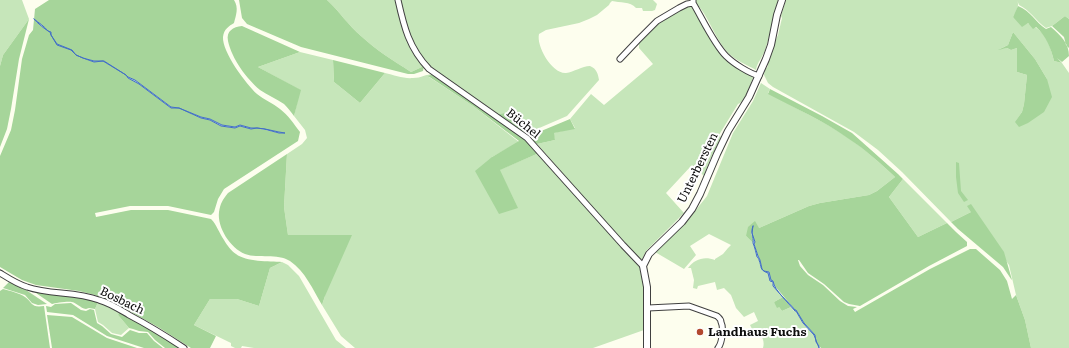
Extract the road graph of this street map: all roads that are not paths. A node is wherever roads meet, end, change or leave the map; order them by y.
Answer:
1 (398, 0) edge
2 (782, 0) edge
3 (692, 1) edge
4 (620, 60) dead end
5 (759, 76) junction
6 (643, 266) junction
7 (0, 273) edge
8 (648, 308) junction
9 (184, 348) edge
10 (648, 348) edge
11 (718, 348) edge

1 - 6 street, Büchel
2 - 5 street, Unterbersten
3 - 4 street
3 - 5 street
5 - 6 street, Unterbersten
6 - 8 street
7 - 9 street, Bosbach
8 - 10 street
8 - 11 street

